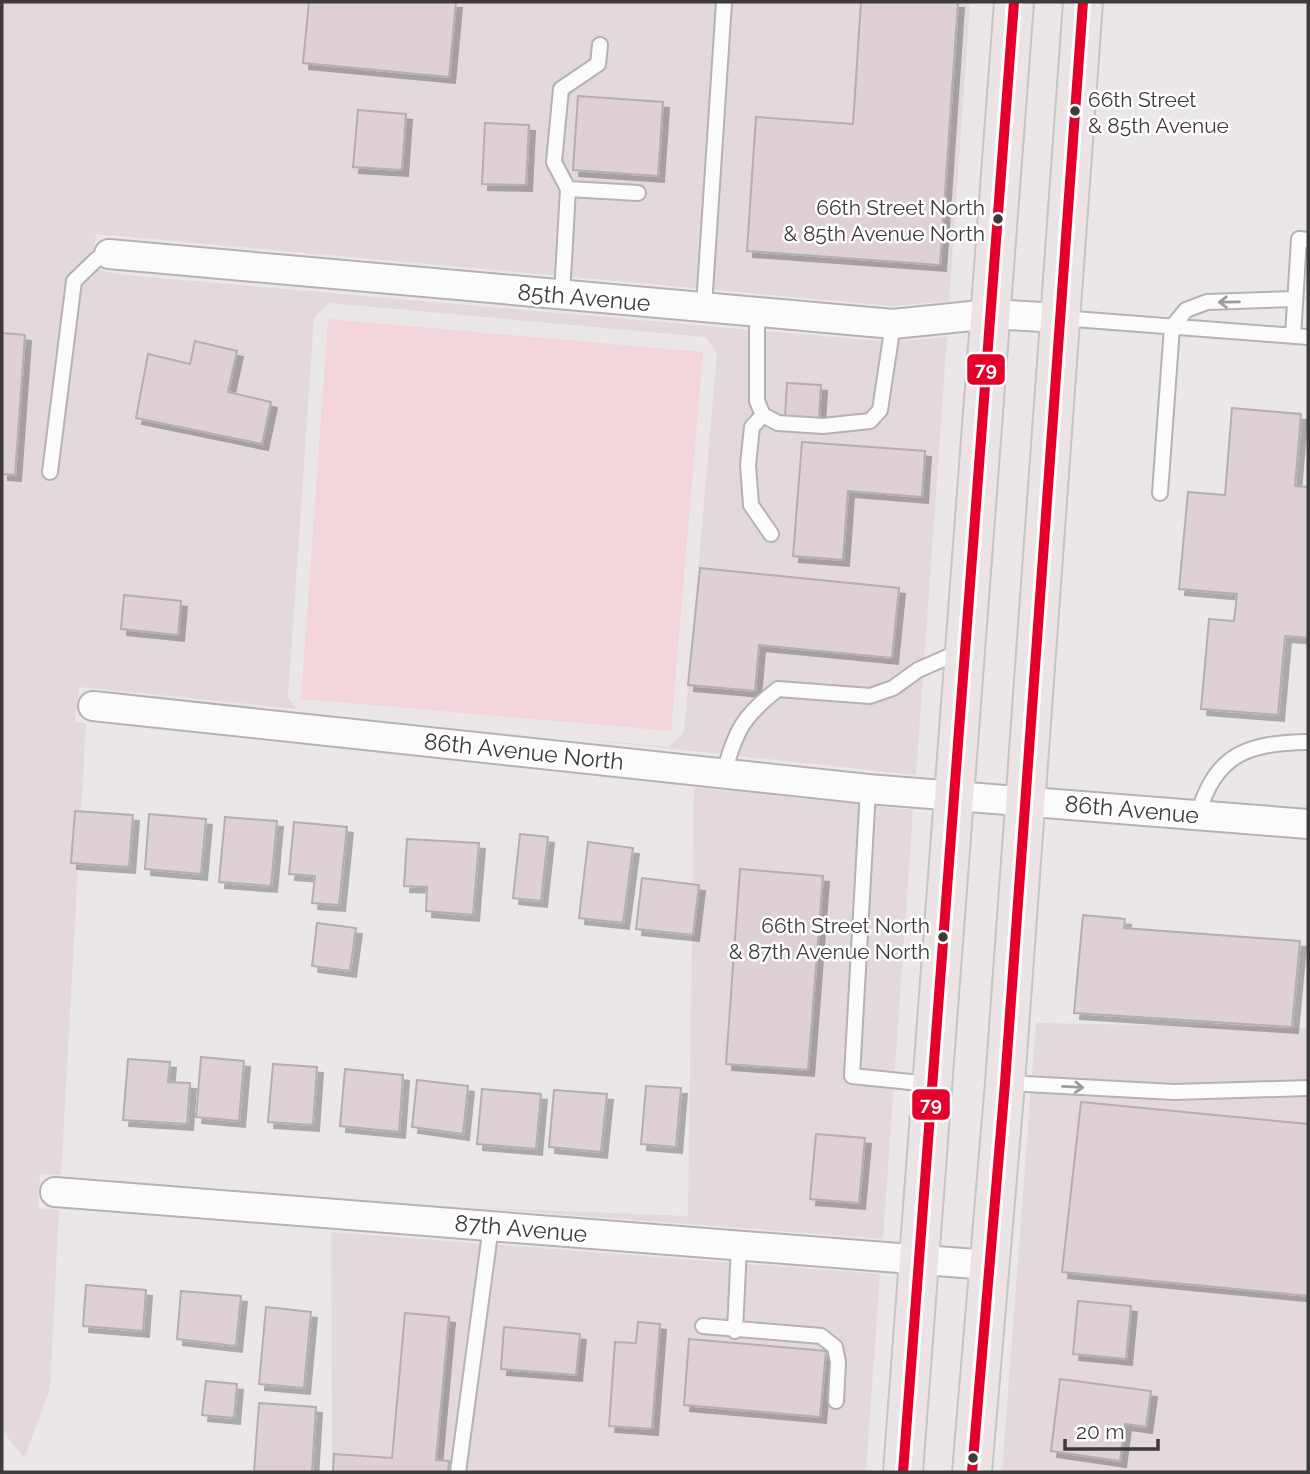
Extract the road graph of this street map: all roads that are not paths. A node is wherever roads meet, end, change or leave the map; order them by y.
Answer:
1 (724, 2) edge
2 (1014, 2) edge
3 (1083, 2) edge
4 (600, 45) dead end
5 (568, 188) junction
6 (638, 193) dead end
7 (1308, 240) edge
8 (109, 254) joint
9 (562, 295) junction
10 (1295, 299) junction
11 (704, 306) junction
12 (757, 312) junction
13 (992, 314) junction
14 (1060, 318) junction
15 (893, 324) junction
16 (1172, 327) junction
17 (1293, 336) junction
18 (1308, 338) edge
19 (763, 415) junction
20 (50, 472) dead end
21 (1160, 493) dead end
22 (771, 534) dead end
23 (966, 649) junction
24 (93, 706) dead end
25 (1308, 742) edge
26 (724, 772) junction
27 (868, 789) junction
28 (955, 796) junction
29 (1025, 800) junction
30 (1198, 815) junction
31 (1308, 824) edge
32 (1005, 1083) junction
33 (933, 1085) junction
34 (1308, 1088) edge
35 (55, 1192) dead end
36 (491, 1226) junction
37 (739, 1246) junction
38 (920, 1259) junction
39 (988, 1265) junction
40 (703, 1326) dead end
41 (735, 1331) junction
42 (836, 1401) dead end
43 (458, 1472) edge
44 (903, 1472) edge
45 (972, 1472) edge

1 - 11 lane
2 - 13 main road
3 - 14 main road
4 - 5 lane
5 - 6 lane
5 - 9 lane
7 - 10 lane
8 - 9 street, 85th Avenue
8 - 20 lane
9 - 11 street, 85th Avenue
10 -> 16 lane
10 - 17 lane
11 - 12 street, 85th Avenue
12 - 15 street, 85th Avenue
12 - 19 lane
13 - 14 street, 85th Avenue
13 - 15 street, 85th Avenue
13 - 23 main road
14 - 16 lane
14 - 29 main road
15 - 19 lane
16 - 17 lane
16 - 21 lane
17 - 18 lane
19 - 22 lane
23 - 26 lane
23 - 28 main road
24 - 26 street, 86th Avenue North
25 - 30 lane
26 - 27 street, 86th Avenue North
27 - 28 street, 86th Avenue North
27 - 33 lane
28 - 29 street, 86th Avenue
28 - 33 main road
29 - 30 street, 86th Avenue
29 - 32 main road
30 - 31 street, 86th Avenue
32 -> 34 lane
32 - 39 main road
33 - 38 main road
35 - 36 street, 87th Avenue
36 - 37 street, 87th Avenue
36 - 43 lane
37 - 38 street, 87th Avenue
37 - 41 lane
38 - 39 street, 87th Avenue
38 - 44 main road
39 - 45 main road
40 - 41 lane
41 - 42 lane

